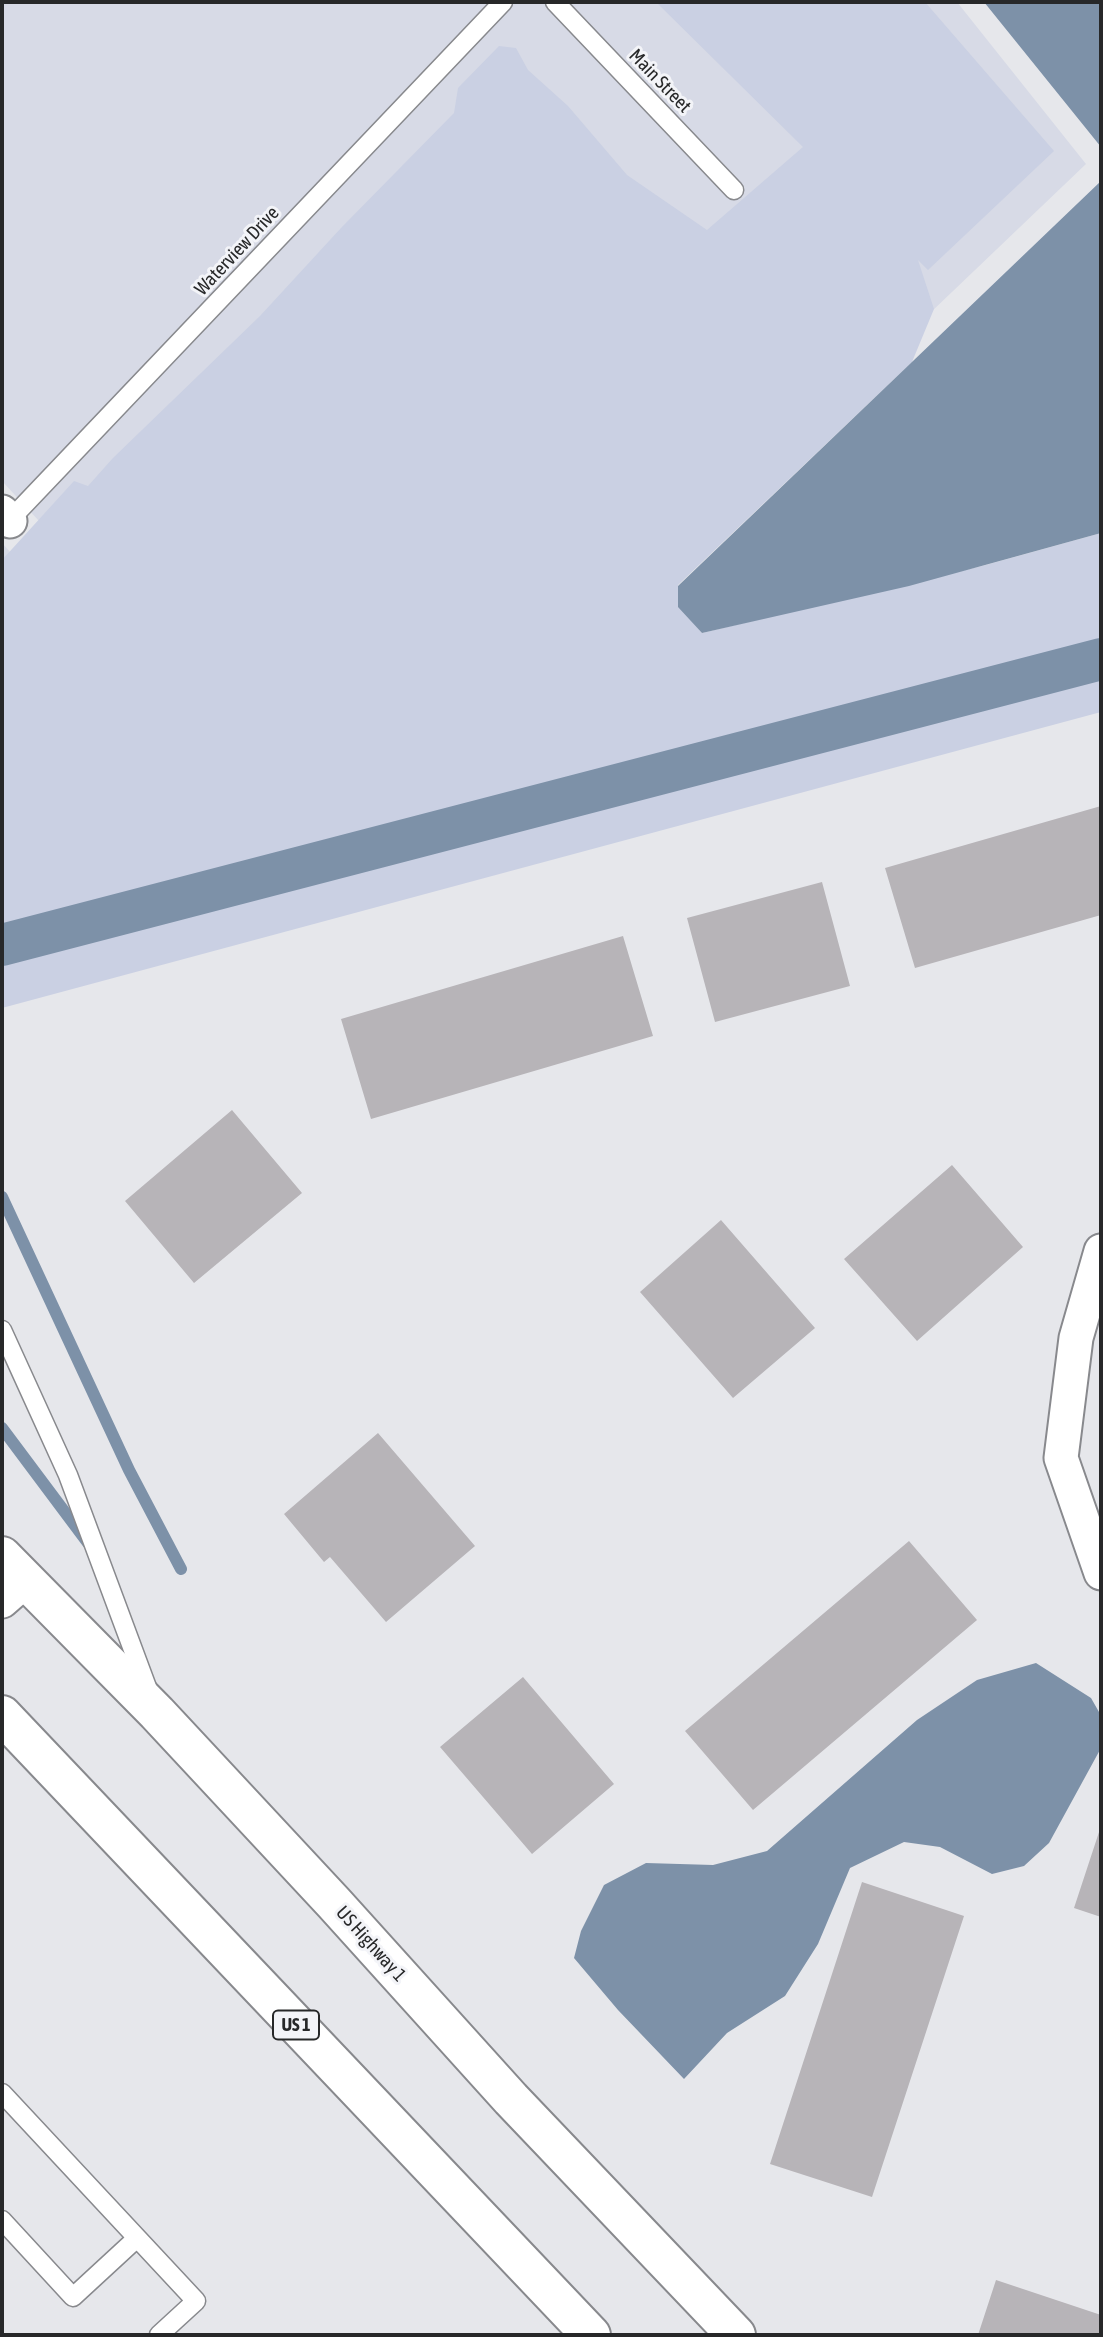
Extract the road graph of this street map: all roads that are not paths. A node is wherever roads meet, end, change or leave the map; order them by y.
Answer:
1 (503, 2) edge
2 (555, 2) edge
3 (734, 190) dead end
4 (4, 521) edge
5 (1101, 1251) edge
6 (2, 1330) edge
7 (1101, 1573) edge
8 (10, 1579) edge
9 (157, 1713) junction
10 (2, 1715) edge
11 (2, 2092) edge
12 (2, 2220) edge
13 (137, 2238) junction
14 (159, 2335) edge
15 (591, 2335) edge
16 (736, 2335) edge

1 - 4 lane, Waterview Drive
2 - 3 lane, Main Street
5 - 7 street
6 - 9 lane
8 - 9 main road, US Highway 1
9 - 16 main road, US Highway 1
10 - 15 main road, US 1
11 - 13 lane
12 - 13 lane
13 - 14 lane

